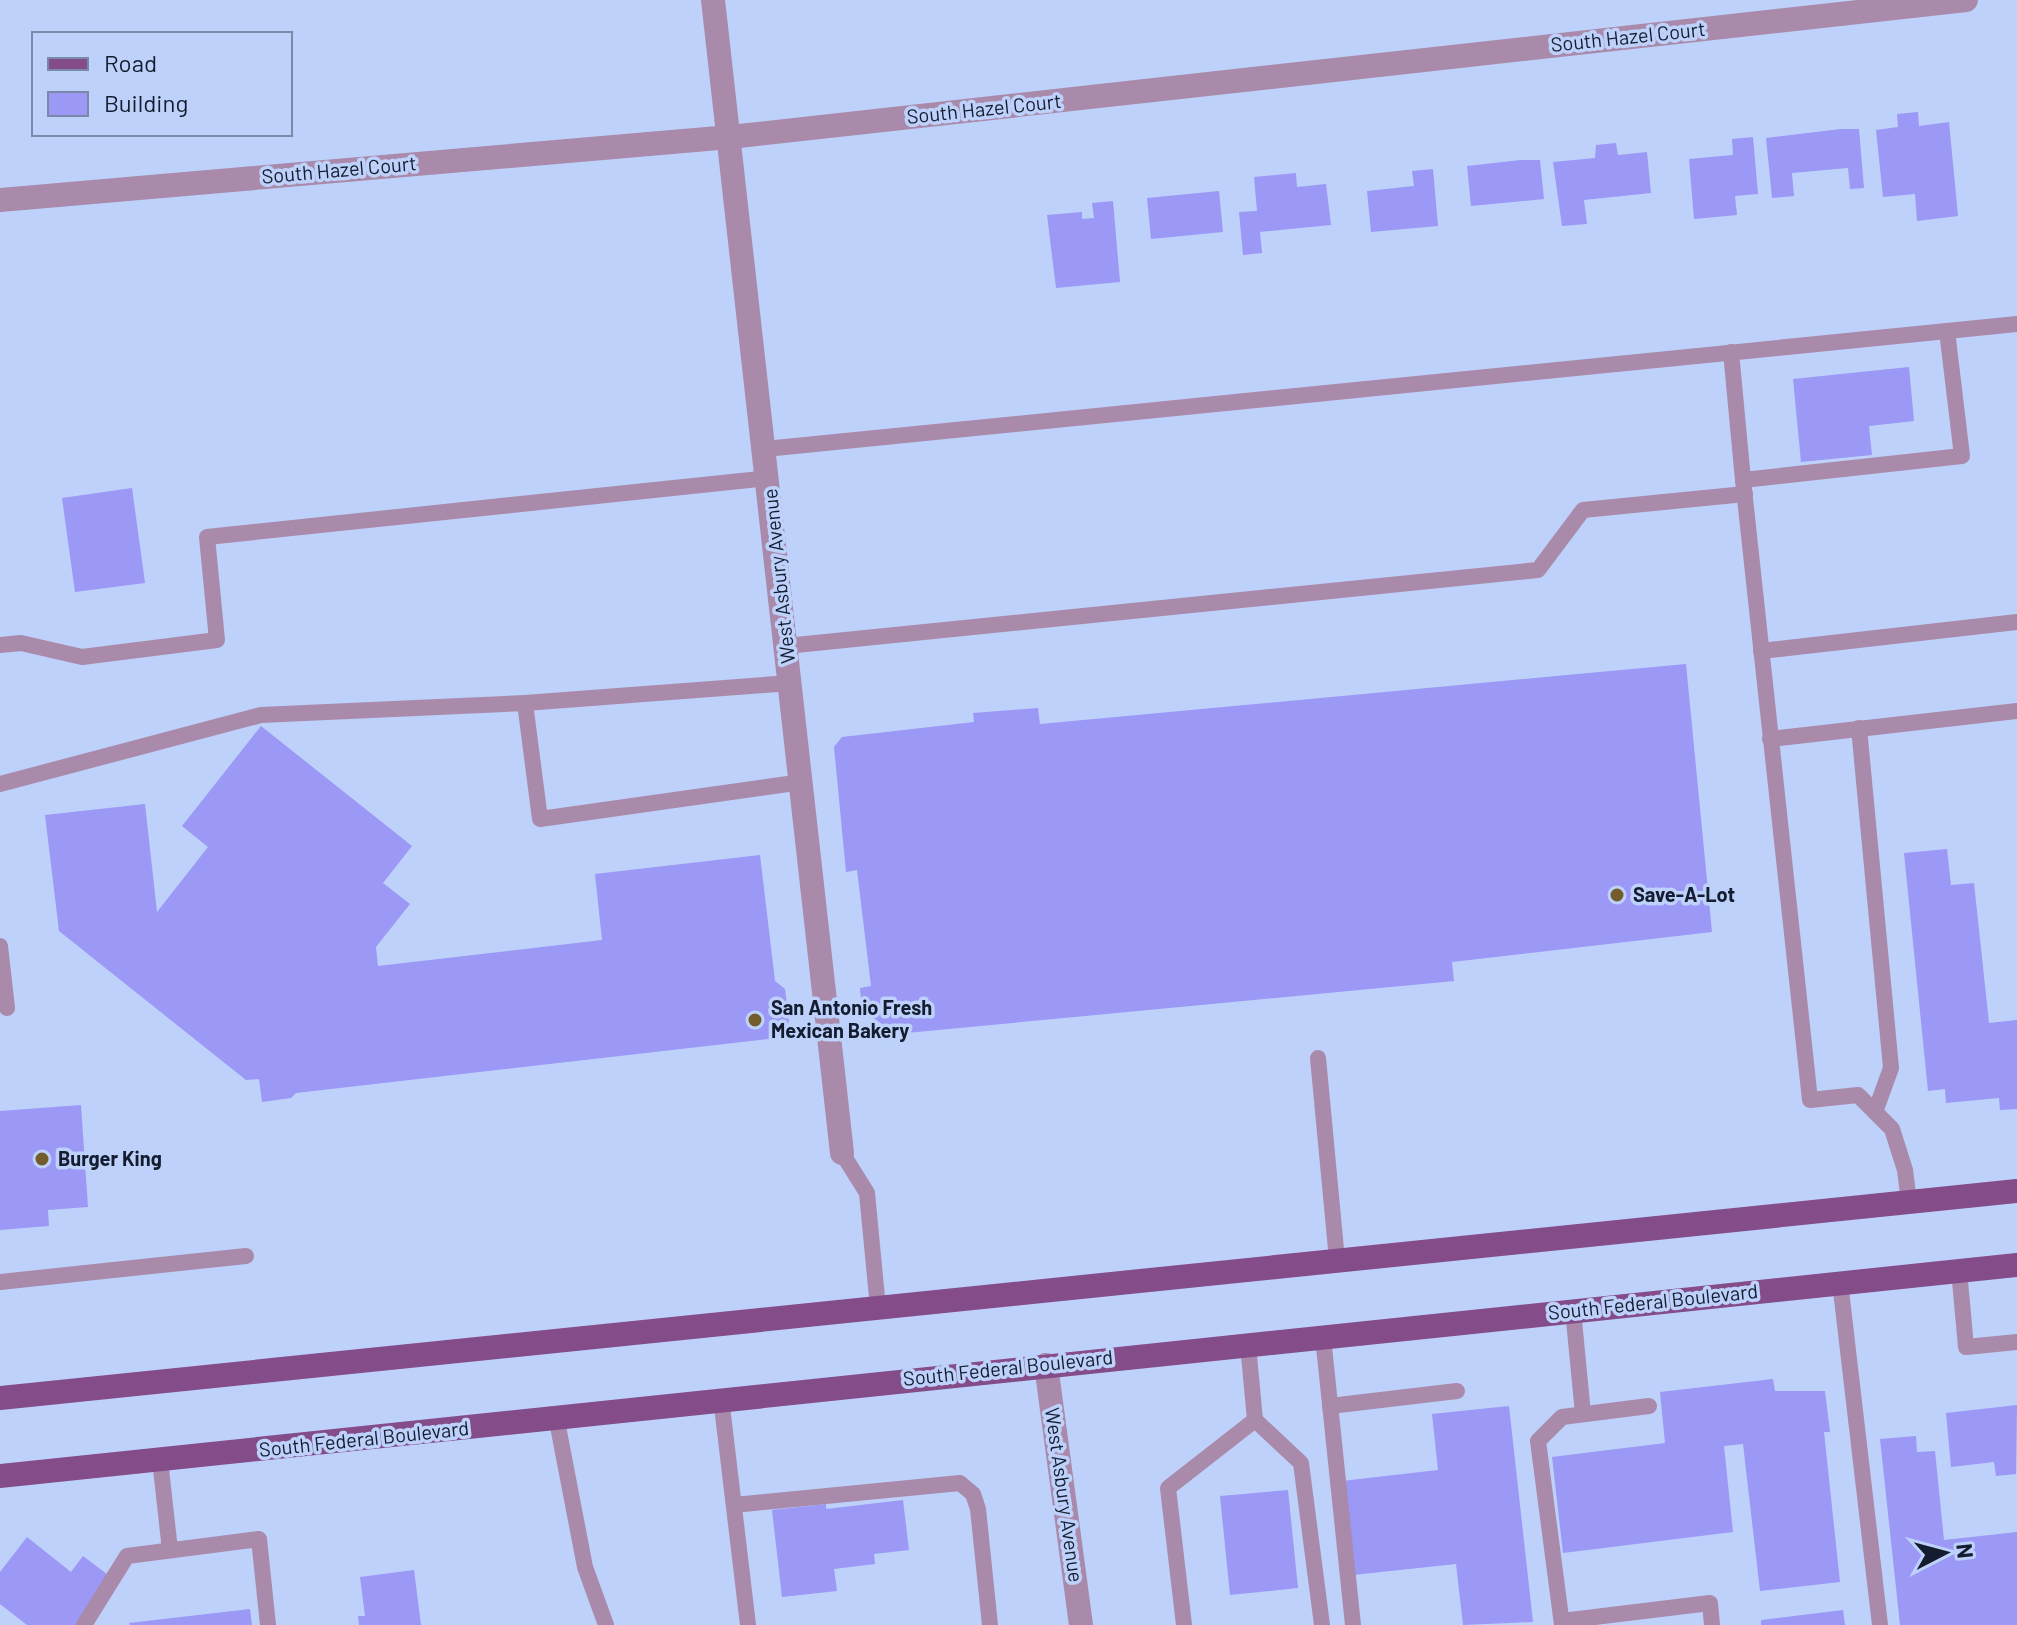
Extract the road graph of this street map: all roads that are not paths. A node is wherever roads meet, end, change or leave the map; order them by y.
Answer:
1 (713, 0) edge
2 (1966, 0) edge
3 (730, 137) junction
4 (0, 200) edge
5 (2017, 324) edge
6 (1947, 331) junction
7 (1731, 352) junction
8 (765, 449) junction
9 (768, 478) junction
10 (1744, 487) junction
11 (2017, 622) edge
12 (0, 645) edge
13 (786, 646) junction
14 (1761, 651) junction
15 (790, 683) junction
16 (525, 703) junction
17 (2017, 714) edge
18 (1859, 728) junction
19 (1770, 739) junction
20 (802, 782) junction
21 (0, 784) edge
22 (0, 946) edge
23 (7, 1008) dead end
24 (1318, 1058) dead end
25 (1875, 1112) junction
26 (842, 1153) joint
27 (2017, 1191) edge
28 (1909, 1202) junction
29 (246, 1256) dead end
30 (1337, 1260) junction
31 (2017, 1265) edge
32 (1959, 1270) junction
33 (0, 1282) edge
34 (1840, 1282) junction
35 (878, 1308) junction
36 (1573, 1310) junction
37 (1323, 1337) junction
38 (2017, 1342) edge
39 (1248, 1345) junction
40 (1046, 1365) junction
41 (1457, 1391) dead end
42 (0, 1398) edge
43 (721, 1398) junction
44 (1330, 1406) junction
45 (1649, 1406) dead end
46 (1583, 1414) junction
47 (556, 1416) junction
48 (1255, 1420) junction
49 (160, 1460) junction
50 (0, 1476) edge
51 (734, 1505) junction
52 (170, 1550) junction
53 (1562, 1623) edge
54 (84, 1625) edge
55 (268, 1625) edge
56 (606, 1625) edge
57 (748, 1625) edge
58 (990, 1625) edge
59 (1081, 1625) edge
60 (1184, 1625) edge
61 (1322, 1625) edge
62 (1353, 1625) edge
63 (1712, 1625) edge
64 (1880, 1625) edge

1 - 3 street, West Asbury Avenue
2 - 3 street, South Hazel Court
3 - 4 street, South Hazel Court
3 - 8 street, West Asbury Avenue
5 - 6 lane
6 - 7 lane
6 - 10 lane
7 - 8 lane
7 - 10 lane
8 - 9 street, West Asbury Avenue
9 - 12 lane
9 - 13 street, West Asbury Avenue
10 - 13 lane
10 - 14 lane
11 - 14 lane
13 - 15 street, West Asbury Avenue
14 - 19 lane
15 - 16 lane
15 - 20 street, West Asbury Avenue
16 - 20 lane
16 - 21 lane
17 - 18 lane
18 - 19 lane
18 - 25 lane
19 - 25 lane
20 - 26 street, West Asbury Avenue
22 - 23 lane
24 - 30 lane
25 - 28 lane
26 - 35 lane
27 - 28 main road
28 - 30 main road
29 - 33 lane
30 - 35 main road
31 - 32 main road, South Federal Boulevard
32 - 34 main road, South Federal Boulevard
32 - 38 lane
34 - 36 main road, South Federal Boulevard
34 - 64 lane
35 - 42 main road
36 - 37 main road, South Federal Boulevard
36 - 46 lane
37 - 39 main road, South Federal Boulevard
37 - 44 lane
39 - 40 main road, South Federal Boulevard
39 - 48 lane
40 - 43 main road, South Federal Boulevard
40 - 59 street, West Asbury Avenue
41 - 44 lane
43 - 47 main road, South Federal Boulevard
43 - 51 lane
44 - 62 lane
45 - 46 lane
46 - 53 lane
47 - 49 main road, South Federal Boulevard
47 - 56 lane
48 - 60 lane
48 - 61 lane
49 - 50 main road, South Federal Boulevard
49 - 52 lane
51 - 57 lane
51 - 58 lane
52 - 54 lane
52 - 55 lane
53 - 63 lane

